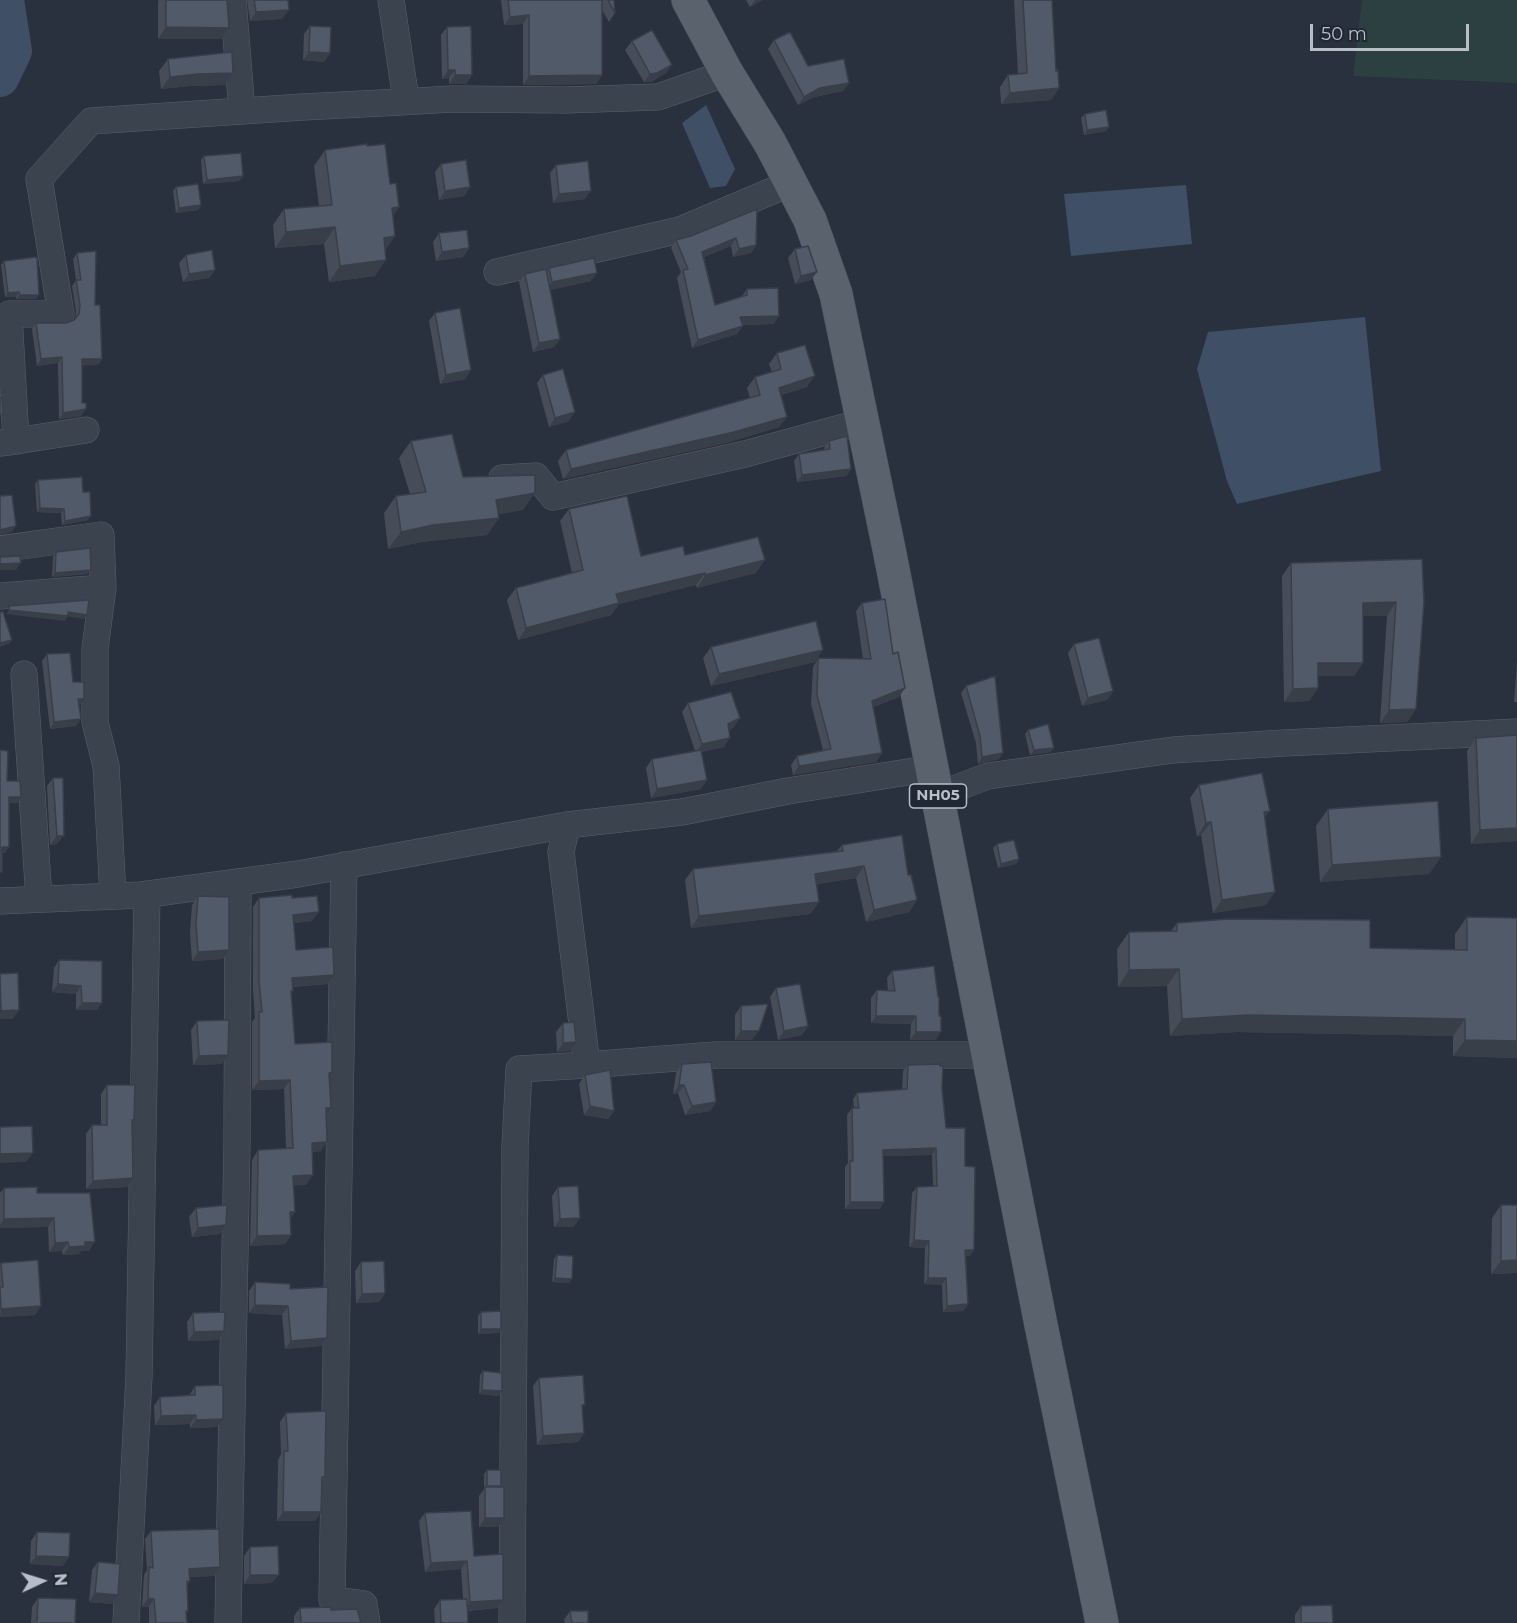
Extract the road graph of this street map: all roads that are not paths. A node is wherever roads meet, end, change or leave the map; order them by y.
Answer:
1 (233, 0) edge
2 (391, 0) edge
3 (688, 0) edge
4 (727, 73) junction
5 (401, 102) junction
6 (242, 111) junction
7 (791, 183) junction
8 (496, 272) dead end
9 (862, 422) junction
10 (86, 430) dead end
11 (8, 442) edge
12 (480, 480) edge
13 (0, 549) edge
14 (103, 588) junction
15 (0, 596) edge
16 (24, 674) dead end
17 (1517, 732) edge
18 (935, 781) junction
19 (567, 825) junction
20 (344, 865) junction
21 (238, 882) junction
22 (147, 894) junction
23 (113, 896) junction
24 (39, 899) junction
25 (0, 901) edge
26 (988, 1055) junction
27 (587, 1065) junction
28 (126, 1623) edge
29 (228, 1623) edge
30 (367, 1623) edge
31 (512, 1623) edge
32 (1102, 1623) edge

1 - 6 street
2 - 5 street
3 - 4 main road, NH05
4 - 5 street
4 - 7 main road, NH05
5 - 6 street
6 - 11 street
7 - 8 street
7 - 9 main road, NH05
9 - 12 street
9 - 18 main road, NH05
10 - 11 street
13 - 14 street
14 - 15 street
14 - 23 street
16 - 24 street
17 - 18 street
18 - 19 street
18 - 26 main road, NH05
19 - 20 street
19 - 27 street
20 - 21 street
20 - 30 street
21 - 22 street
21 - 29 street
22 - 23 street
22 - 28 street
23 - 24 street
24 - 25 street
26 - 27 street
26 - 32 main road, NH05
27 - 31 street

